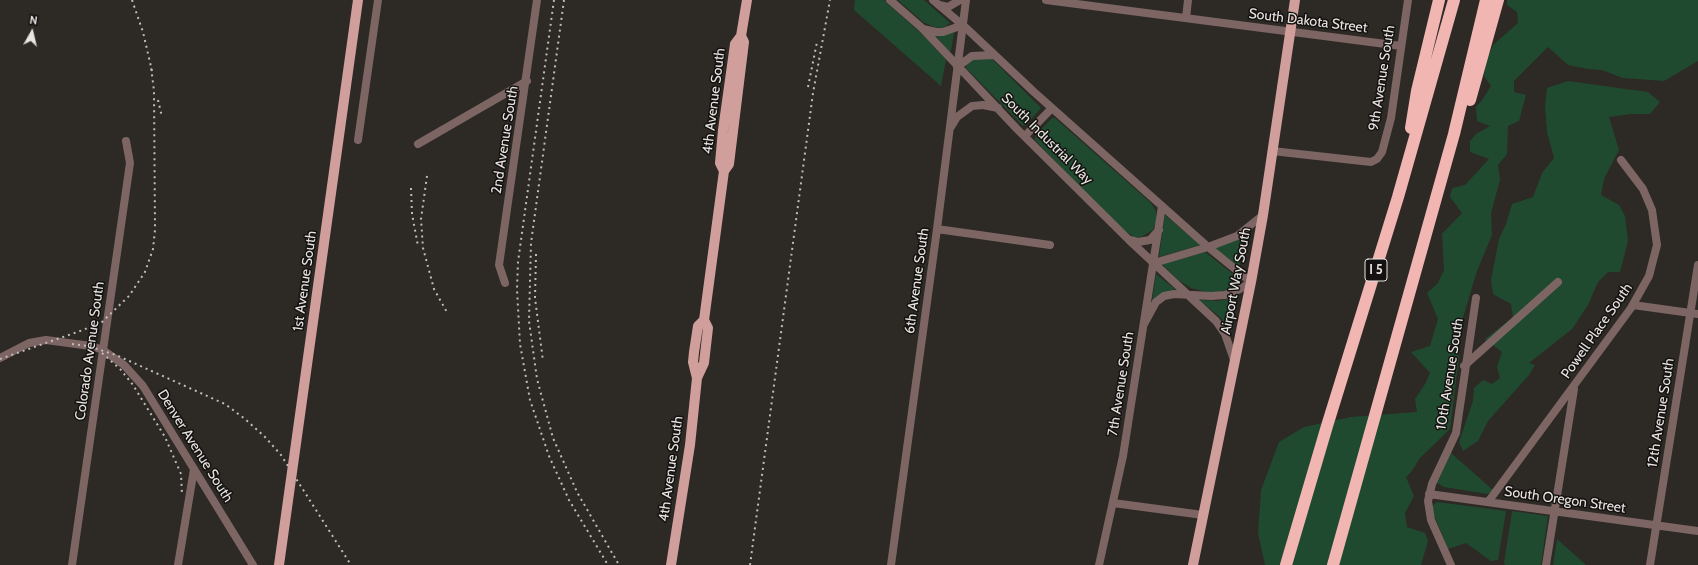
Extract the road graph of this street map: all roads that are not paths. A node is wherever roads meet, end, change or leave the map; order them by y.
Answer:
1 (358, 0) edge
2 (378, 0) edge
3 (537, 0) edge
4 (747, 0) edge
5 (890, 0) edge
6 (960, 0) edge
7 (966, 0) edge
8 (1046, 0) edge
9 (1188, 0) edge
10 (1295, 0) edge
11 (1408, 0) edge
12 (1439, 0) edge
13 (1454, 0) edge
14 (1486, 0) edge
15 (1498, 0) edge
16 (936, 2) edge
17 (1186, 18) junction
18 (963, 25) junction
19 (922, 28) junction
20 (1290, 32) junction
21 (741, 36) junction
22 (1401, 46) junction
23 (993, 55) junction
24 (733, 65) junction
25 (957, 67) junction
26 (527, 82) junction
27 (736, 108) junction
28 (998, 108) junction
29 (1052, 108) junction
30 (949, 133) junction
31 (1454, 134) junction
32 (1026, 136) junction
33 (358, 140) dead end
34 (126, 141) dead end
35 (418, 144) dead end
36 (1272, 151) junction
37 (1621, 160) dead end
38 (724, 171) junction
39 (1398, 197) junction
40 (1162, 206) junction
41 (1263, 215) junction
42 (937, 229) junction
43 (1160, 229) junction
44 (1129, 240) junction
45 (1050, 245) dead end
46 (1208, 247) junction
47 (1154, 263) junction
48 (1698, 265) edge
49 (1251, 282) junction
50 (1558, 282) dead end
51 (505, 283) dead end
52 (1187, 294) junction
53 (1476, 298) dead end
54 (1633, 305) junction
55 (1694, 314) edge
56 (1144, 324) junction
57 (103, 350) junction
58 (0, 358) edge
59 (1234, 360) junction
60 (1464, 366) junction
61 (1574, 386) junction
62 (194, 470) junction
63 (1429, 494) junction
64 (1488, 502) junction
65 (1113, 503) junction
66 (1554, 511) junction
67 (1203, 515) junction
68 (1656, 526) junction
69 (1698, 531) edge
70 (72, 565) edge
71 (178, 565) edge
72 (253, 565) edge
73 (279, 565) edge
74 (671, 565) edge
75 (891, 565) edge
76 (1099, 565) edge
77 (1193, 565) edge
78 (1286, 565) edge
79 (1333, 565) edge
80 (1450, 565) edge
81 (1546, 565) edge
82 (1650, 565) edge

1 - 73 main road, 1st Avenue South, bridge
2 - 33 street
3 - 26 street, 2nd Avenue South
4 - 21 main road, 4th Avenue South
5 - 19 street, South Industrial Way
6 - 16 street
7 - 18 street, 6th Avenue South
8 - 17 street, South Dakota Street
9 - 17 street
10 - 20 main road, Airport Way South
11 - 22 street, 9th Avenue South
12 - 39 highway
13 - 39 highway, I 5
14 - 31 highway
15 - 31 highway
16 - 18 street, South Industrial Way
17 - 20 street, South Dakota Street
18 - 19 street
18 - 23 street, South Industrial Way
18 - 25 street, 6th Avenue South
19 - 25 street, South Industrial Way
20 - 22 street, South Dakota Street
20 - 36 main road, Airport Way South
21 - 24 main road, 4th Avenue South
21 - 27 main road, 4th Avenue South
22 - 36 street, 9th Avenue South
23 - 25 street
23 - 29 street, South Industrial Way
24 - 27 main road
24 - 38 main road, 4th Avenue South
25 - 28 street, South Industrial Way
25 - 30 street, 6th Avenue South
26 - 35 street
26 - 51 street, 2nd Avenue South
27 - 38 main road, 4th Avenue South
28 - 30 street
28 - 32 street, South Industrial Way
29 - 32 street
29 - 40 street, South Industrial Way
30 - 42 street, 6th Avenue South
31 - 79 highway
32 - 44 street, South Industrial Way
34 - 57 street, Colorado Avenue South
36 - 41 main road, Airport Way South
37 - 54 street, Powell Place South
38 - 74 main road, 4th Avenue South
39 - 78 highway, I 5
40 - 43 street, 7th Avenue South
40 - 46 street, South Industrial Way
41 - 46 street
41 - 49 main road, Airport Way South
42 - 45 street
42 - 75 street, 6th Avenue South
43 - 44 street
43 - 47 street, 7th Avenue South
44 - 47 street, South Industrial Way
46 - 47 street
46 - 49 street, South Industrial Way
47 - 52 street, South Industrial Way
47 - 56 street, 7th Avenue South
48 - 55 street, 12th Avenue South
49 - 52 street
49 - 59 main road, Airport Way South
50 - 60 street
52 - 56 street
52 - 59 street, South Industrial Way
53 - 60 street, 10th Avenue South
54 - 55 street
54 - 61 street, Powell Place South
55 - 68 street, 12th Avenue South
56 - 65 street, 7th Avenue South
57 - 58 street
57 - 62 street, Denver Avenue South
57 - 70 street, Colorado Avenue South
59 - 67 main road, Airport Way South
60 - 63 street, 10th Avenue South
61 - 64 street, Powell Place South
61 - 66 street
62 - 71 street
62 - 72 street, Denver Avenue South
63 - 64 street, South Oregon Street
63 - 80 street, 10th Avenue South
64 - 66 street, South Oregon Street
65 - 67 street
65 - 76 street, 7th Avenue South
66 - 68 street, South Oregon Street
66 - 81 street
67 - 77 main road, Airport Way South
68 - 69 street, South Oregon Street
68 - 82 street, 12th Avenue South

